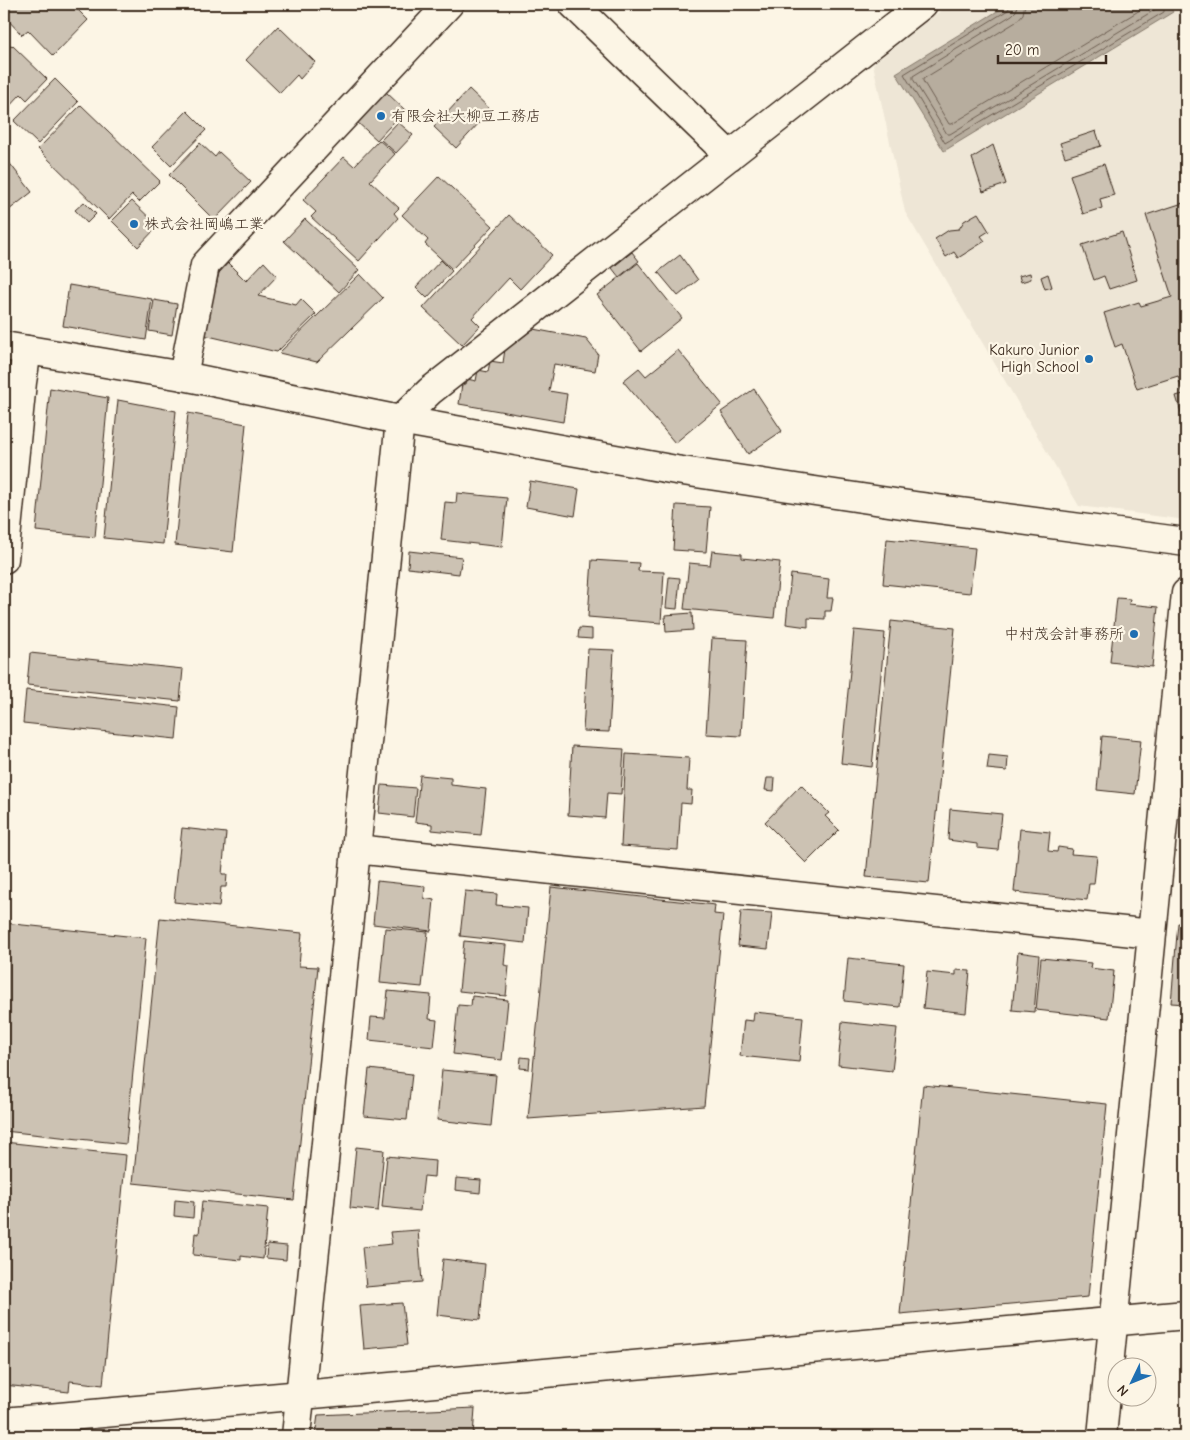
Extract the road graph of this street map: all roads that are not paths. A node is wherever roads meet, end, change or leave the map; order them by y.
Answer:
1 (449, 4) edge
2 (574, 4) edge
3 (923, 4) edge
4 (730, 156) junction
5 (15, 348) edge
6 (183, 376) junction
7 (400, 420) junction
8 (1186, 542) edge
9 (4, 559) edge
10 (1186, 593) edge
11 (356, 849) junction
12 (1152, 934) junction
13 (1186, 1315) edge
14 (1114, 1322) junction
15 (300, 1395) junction
16 (4, 1422) edge
17 (296, 1436) edge
18 (1102, 1436) edge

1 - 6 street
2 - 4 street
3 - 4 street
4 - 7 street
5 - 6 street
5 - 9 street
6 - 7 street
7 - 8 street
7 - 11 street
10 - 12 street
11 - 12 street
11 - 15 street
12 - 14 street
13 - 14 street
14 - 15 street
14 - 18 street
15 - 16 street
15 - 17 street

